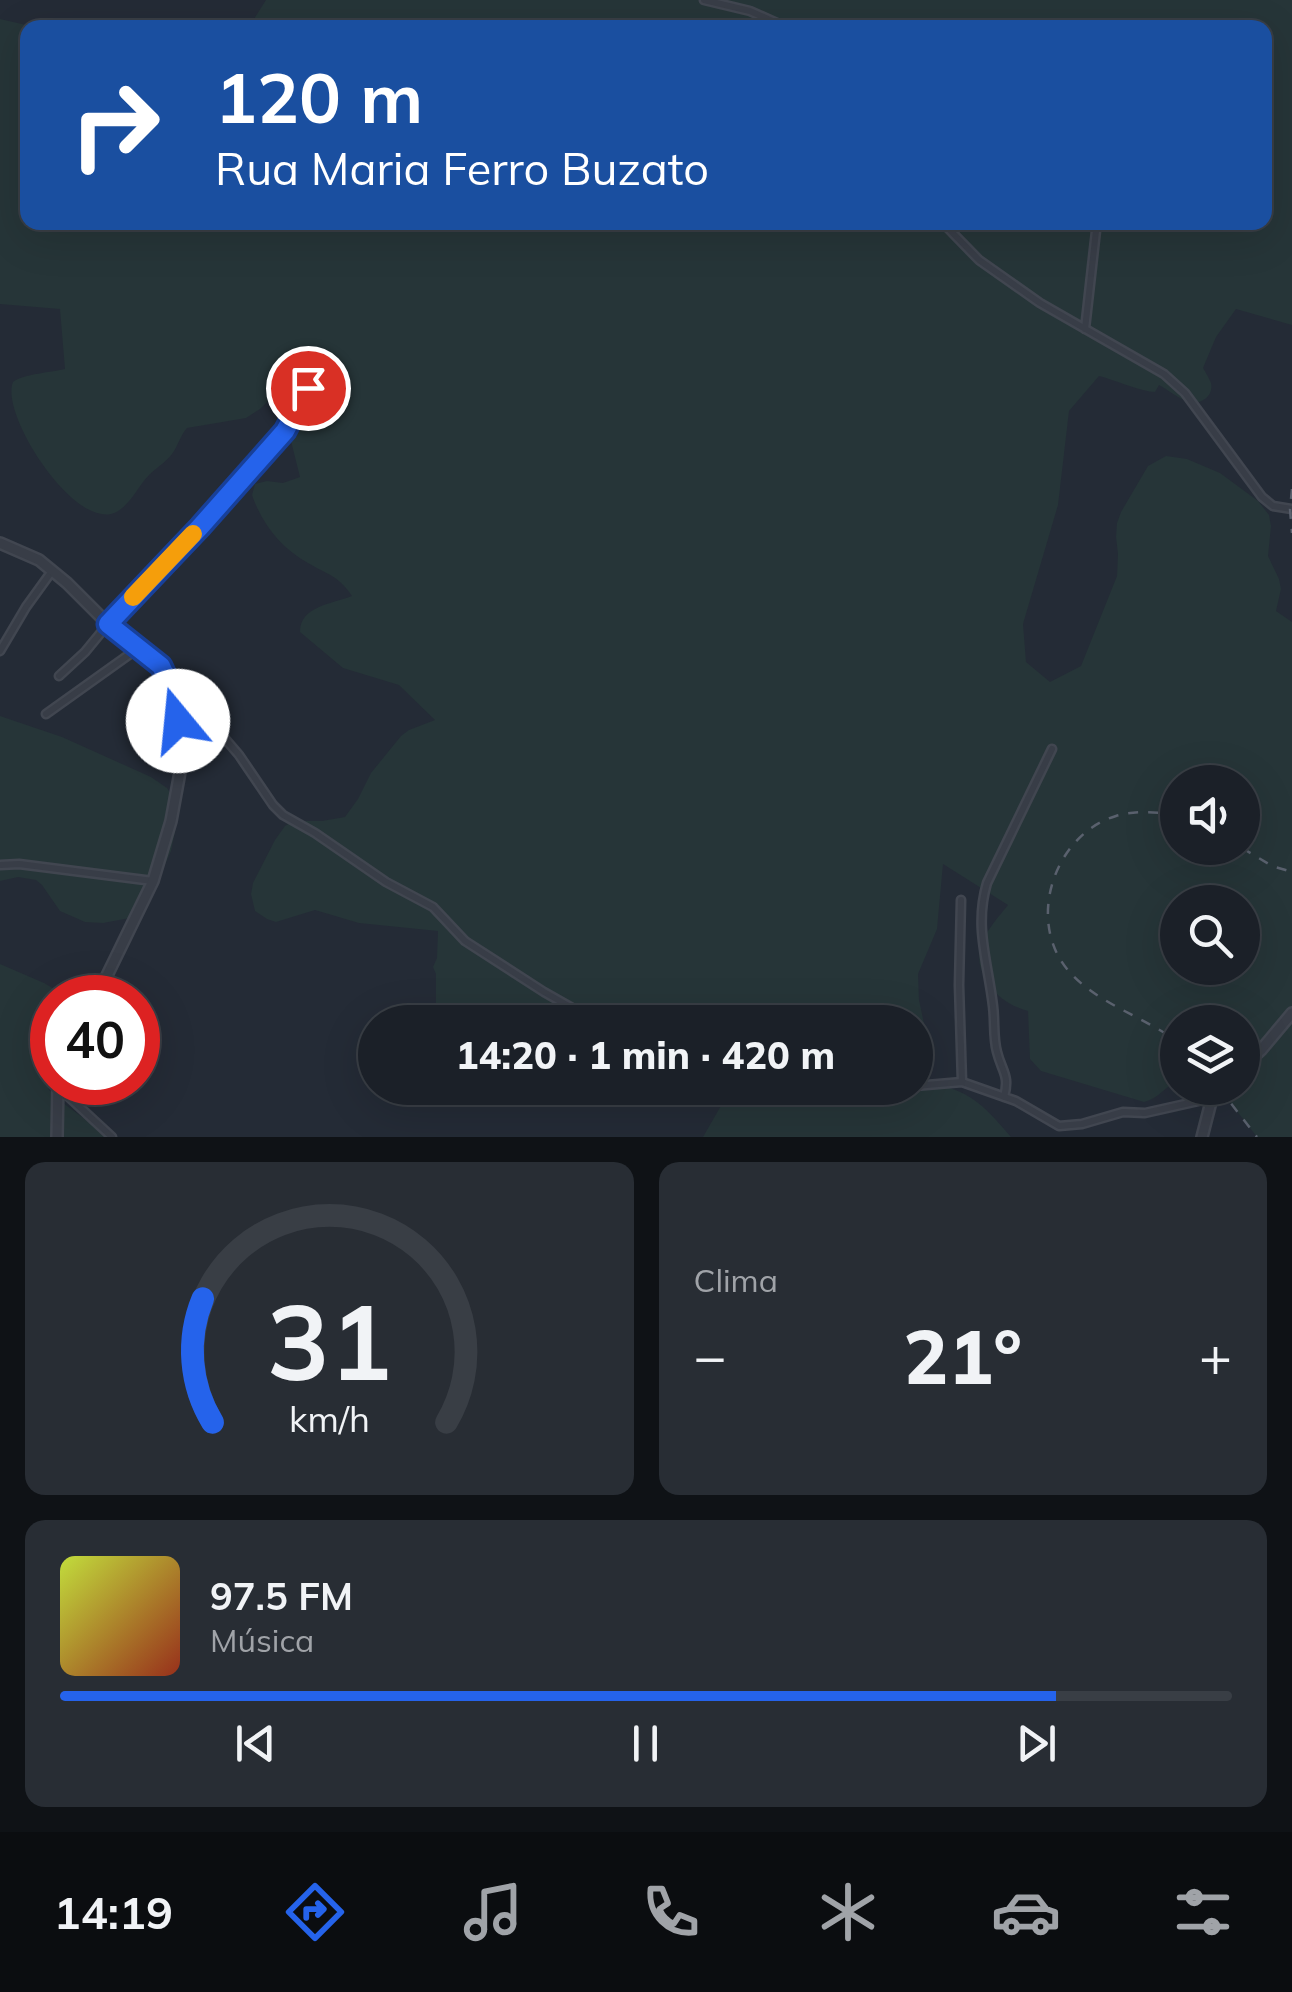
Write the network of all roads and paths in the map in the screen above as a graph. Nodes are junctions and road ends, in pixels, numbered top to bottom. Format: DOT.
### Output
graph roads {
  1 [pos="704,0"];
  2 [pos="770,20"];
  3 [pos="950,230"];
  4 [pos="1096,230"];
  5 [pos="1086,329"];
  6 [pos="308,388"];
  7 [pos="1292,509"];
  8 [pos="0,543"];
  9 [pos="52,571"];
  10 [pos="108,624"];
  11 [pos="137,649"];
  12 [pos="0,651"];
  13 [pos="59,676"];
  14 [pos="176,705"];
  15 [pos="46,714"];
  16 [pos="201,719"];
  17 [pos="178,721"];
  18 [pos="1052,749"];
  19 [pos="0,865"];
  20 [pos="153,881"];
  21 [pos="961,900"];
  22 [pos="107,975"];
  23 [pos="567,1005"];
  24 [pos="1292,1014"];
  25 [pos="1260,1051"];
  26 [pos="962,1082"];
  27 [pos="933,1085"];
  28 [pos="1004,1096"];
  29 [pos="57,1105"];
  30 [pos="79,1105"];
  31 [pos="1181,1105"];
  32 [pos="1210,1105"];
  33 [pos="56,1137"];
  34 [pos="112,1137"];
  35 [pos="1202,1137"];
  1 -- 2 [label="street"];
  3 -- 5 [label="street"];
  4 -- 5 [label="street"];
  5 -- 7 [label="street"];
  6 -- 10 [label="street"];
  8 -- 9 [label="street"];
  9 -- 10 [label="street"];
  9 -- 12 [label="street"];
  10 -- 11 [label="street"];
  10 -- 13 [label="street"];
  11 -- 14 [label="street"];
  11 -- 15 [label="street"];
  14 -- 16 [label="street"];
  14 -- 17 [label="street"];
  16 -- 17 [label="street"];
  16 -- 23 [label="street"];
  17 -- 20 [label="street"];
  18 -- 28 [label="street"];
  19 -- 20 [label="street"];
  20 -- 22 [label="street"];
  21 -- 26 [label="street"];
  24 -- 25 [label="street"];
  26 -- 27 [label="street"];
  26 -- 28 [label="street"];
  28 -- 31 [label="street"];
  29 -- 33 [label="street"];
  30 -- 34 [label="street"];
  32 -- 35 [label="street"];
}
